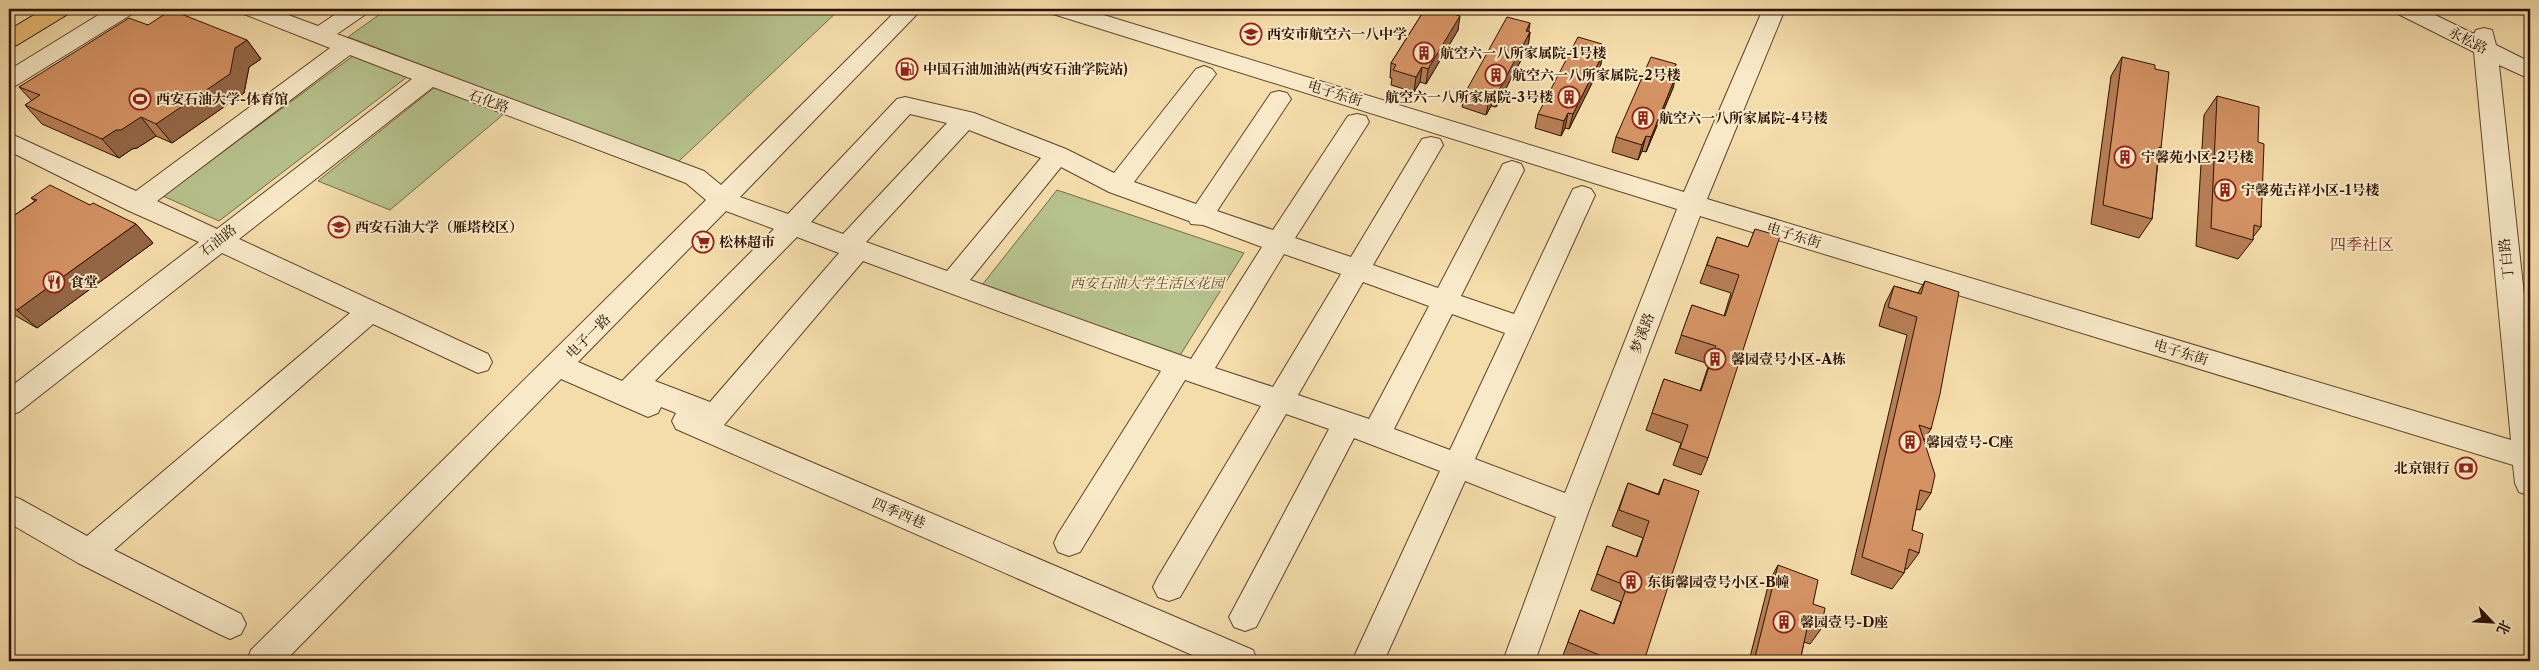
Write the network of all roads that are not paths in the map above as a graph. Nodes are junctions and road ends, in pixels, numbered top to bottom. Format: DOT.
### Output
graph roads {
  1 [pos="41,9"];
  2 [pos="60,9"];
  3 [pos="124,9"];
  4 [pos="252,9"];
  5 [pos="358,9"];
  6 [pos="911,9"];
  7 [pos="1061,9"];
  8 [pos="1774,9"];
  9 [pos="2406,9"];
  10 [pos="2431,9"];
  11 [pos="9,28"];
  12 [pos="320,35"];
  13 [pos="9,40"];
  14 [pos="2484,41"];
  15 [pos="349,45"];
  16 [pos="2530,58"];
  17 [pos="2530,71"];
  18 [pos="1204,74"];
  19 [pos="429,78"];
  20 [pos="9,80"];
  21 [pos="1279,98"];
  22 [pos="965,119"];
  23 [pos="1357,122"];
  24 [pos="9,141"];
  25 [pos="1431,144"];
  26 [pos="1057,155"];
  27 [pos="1512,170"];
  28 [pos="1118,186"];
  29 [pos="1582,195"];
  30 [pos="722,200"];
  31 [pos="136,204"];
  32 [pos="1692,204"];
  33 [pos="1200,217"];
  34 [pos="792,225"];
  35 [pos="219,240"];
  36 [pos="1278,243"];
  37 [pos="853,247"];
  38 [pos="1357,271"];
  39 [pos="952,284"];
  40 [pos="1444,302"];
  41 [pos="371,310"];
  42 [pos="1520,328"];
  43 [pos="478,362"];
  44 [pos="558,366"];
  45 [pos="1188,370"];
  46 [pos="1279,402"];
  47 [pos="9,404"];
  48 [pos="1347,423"];
  49 [pos="1376,434"];
  50 [pos="2527,457"];
  51 [pos="1458,465"];
  52 [pos="2530,483"];
  53 [pos="9,508"];
  54 [pos="1574,510"];
  55 [pos="1069,543"];
  56 [pos="89,553"];
  57 [pos="1169,587"];
  58 [pos="1245,617"];
  59 [pos="230,624"];
  60 [pos="263,661"];
  61 [pos="1241,661"];
  62 [pos="1368,661"];
  63 [pos="1520,661"];
  1 -- 11 [label="main road"];
  2 -- 13 [label="main road"];
  3 -- 20 [label="street"];
  4 -- 12 [label="street, 石化路"];
  5 -- 12 [label="street"];
  6 -- 30 [label="street, 电子一路"];
  7 -- 32 [label="street, 电子东街"];
  8 -- 32 [label="street, 梦溪路"];
  9 -- 14 [label="street, 永松路"];
  10 -- 14 [label="street, 永松路"];
  12 -- 15 [label="street, 石化路"];
  14 -- 16 [label="street, 永松路"];
  14 -- 17 [label="street, 永松路"];
  14 -- 50 [label="street, 丁白路"];
  15 -- 19 [label="street, 石化路"];
  15 -- 31 [label="street"];
  18 -- 28 [label="street"];
  19 -- 30 [label="street, 石化路"];
  19 -- 35 [label="street, 石油路"];
  21 -- 33 [label="street"];
  22 -- 26 [label="street"];
  22 -- 34 [label="street"];
  22 -- 37 [label="street"];
  23 -- 36 [label="street"];
  24 -- 31 [label="street"];
  25 -- 38 [label="street"];
  26 -- 28 [label="street"];
  26 -- 39 [label="street"];
  27 -- 40 [label="street"];
  28 -- 33 [label="street"];
  29 -- 42 [label="street"];
  30 -- 34 [label="street"];
  30 -- 44 [label="street, 电子一路"];
  31 -- 35 [label="street"];
  32 -- 50 [label="street, 电子东街"];
  32 -- 54 [label="street, 梦溪路"];
  33 -- 36 [label="street"];
  34 -- 37 [label="street"];
  34 -- 37 [label="street"];
  35 -- 41 [label="street"];
  35 -- 47 [label="street, 石油路"];
  36 -- 38 [label="street"];
  36 -- 45 [label="street"];
  37 -- 39 [label="street"];
  38 -- 40 [label="street"];
  38 -- 46 [label="street"];
  39 -- 45 [label="street"];
  40 -- 42 [label="street"];
  40 -- 49 [label="street"];
  41 -- 43 [label="street"];
  41 -- 56 [label="street"];
  42 -- 51 [label="street"];
  44 -- 60 [label="street, 电子一路"];
  44 -- 61 [label="street, 四季西巷"];
  45 -- 46 [label="street"];
  45 -- 55 [label="street"];
  46 -- 48 [label="street"];
  46 -- 57 [label="street"];
  48 -- 49 [label="street"];
  48 -- 58 [label="street"];
  49 -- 51 [label="street"];
  50 -- 52 [label="street, 丁白路"];
  51 -- 54 [label="street"];
  51 -- 62 [label="street"];
  53 -- 56 [label="street"];
  54 -- 63 [label="street, 梦溪路"];
  56 -- 59 [label="street"];
}
